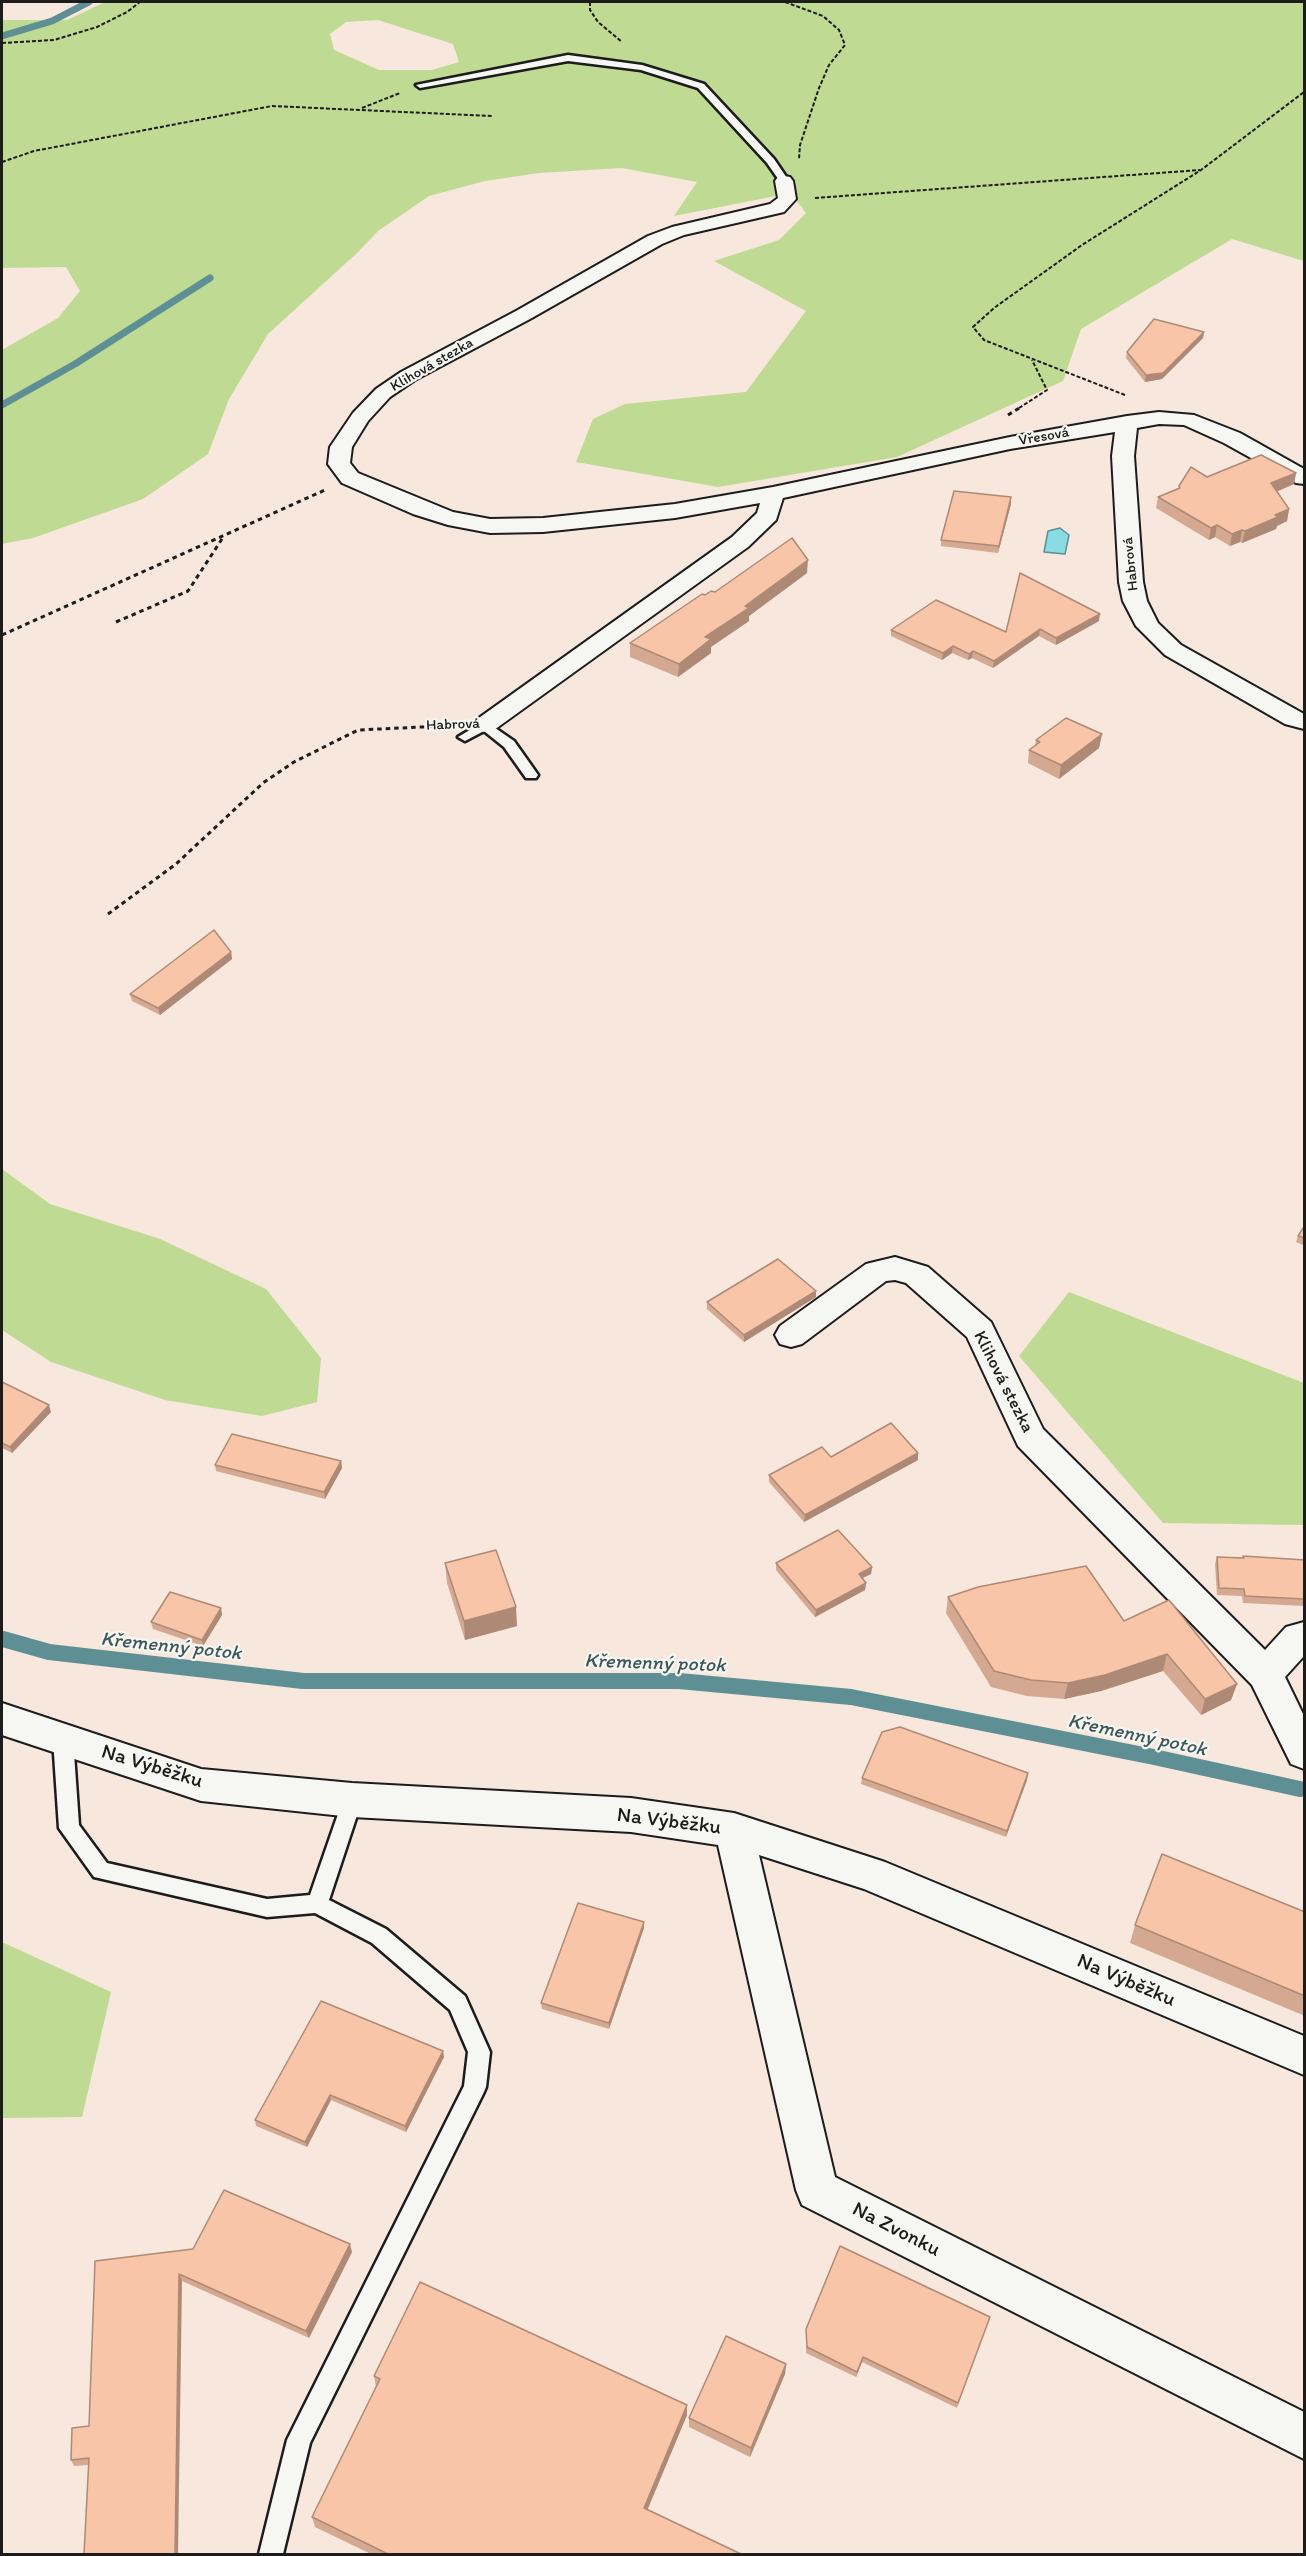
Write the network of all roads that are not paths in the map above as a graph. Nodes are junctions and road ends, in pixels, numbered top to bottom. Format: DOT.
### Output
graph roads {
  1 [pos="420,85"];
  2 [pos="785,190"];
  3 [pos="1127,422"];
  4 [pos="1305,478"];
  5 [pos="773,494"];
  6 [pos="1305,722"];
  7 [pos="485,725"];
  8 [pos="465,737"];
  9 [pos="531,775"];
  10 [pos="791,1335"];
  11 [pos="1305,1637"];
  12 [pos="1265,1674"];
  13 [pos="2,1719"];
  14 [pos="63,1739"];
  15 [pos="1305,1753"];
  16 [pos="352,1800"];
  17 [pos="734,1830"];
  18 [pos="317,1904"];
  19 [pos="1305,2056"];
  20 [pos="1305,2436"];
  21 [pos="271,2554"];
  1 -- 2 [label="lane"];
  2 -- 5 [label="street, Klihová stezka"];
  3 -- 4 [label="street, Vřesová"];
  3 -- 5 [label="street, Vřesová"];
  3 -- 6 [label="street, Habrová"];
  5 -- 7 [label="street, Habrová"];
  7 -- 8 [label="lane"];
  7 -- 9 [label="lane"];
  10 -- 12 [label="street, Klihová stezka"];
  11 -- 12 [label="street"];
  12 -- 15 [label="street, Klihová stezka"];
  13 -- 14 [label="street, Na Výběžku"];
  14 -- 16 [label="street, Na Výběžku"];
  14 -- 18 [label="lane"];
  16 -- 17 [label="street, Na Výběžku"];
  16 -- 18 [label="lane"];
  17 -- 19 [label="street, Na Výběžku"];
  17 -- 20 [label="street, Na Zvonku"];
  18 -- 21 [label="lane"];
}
